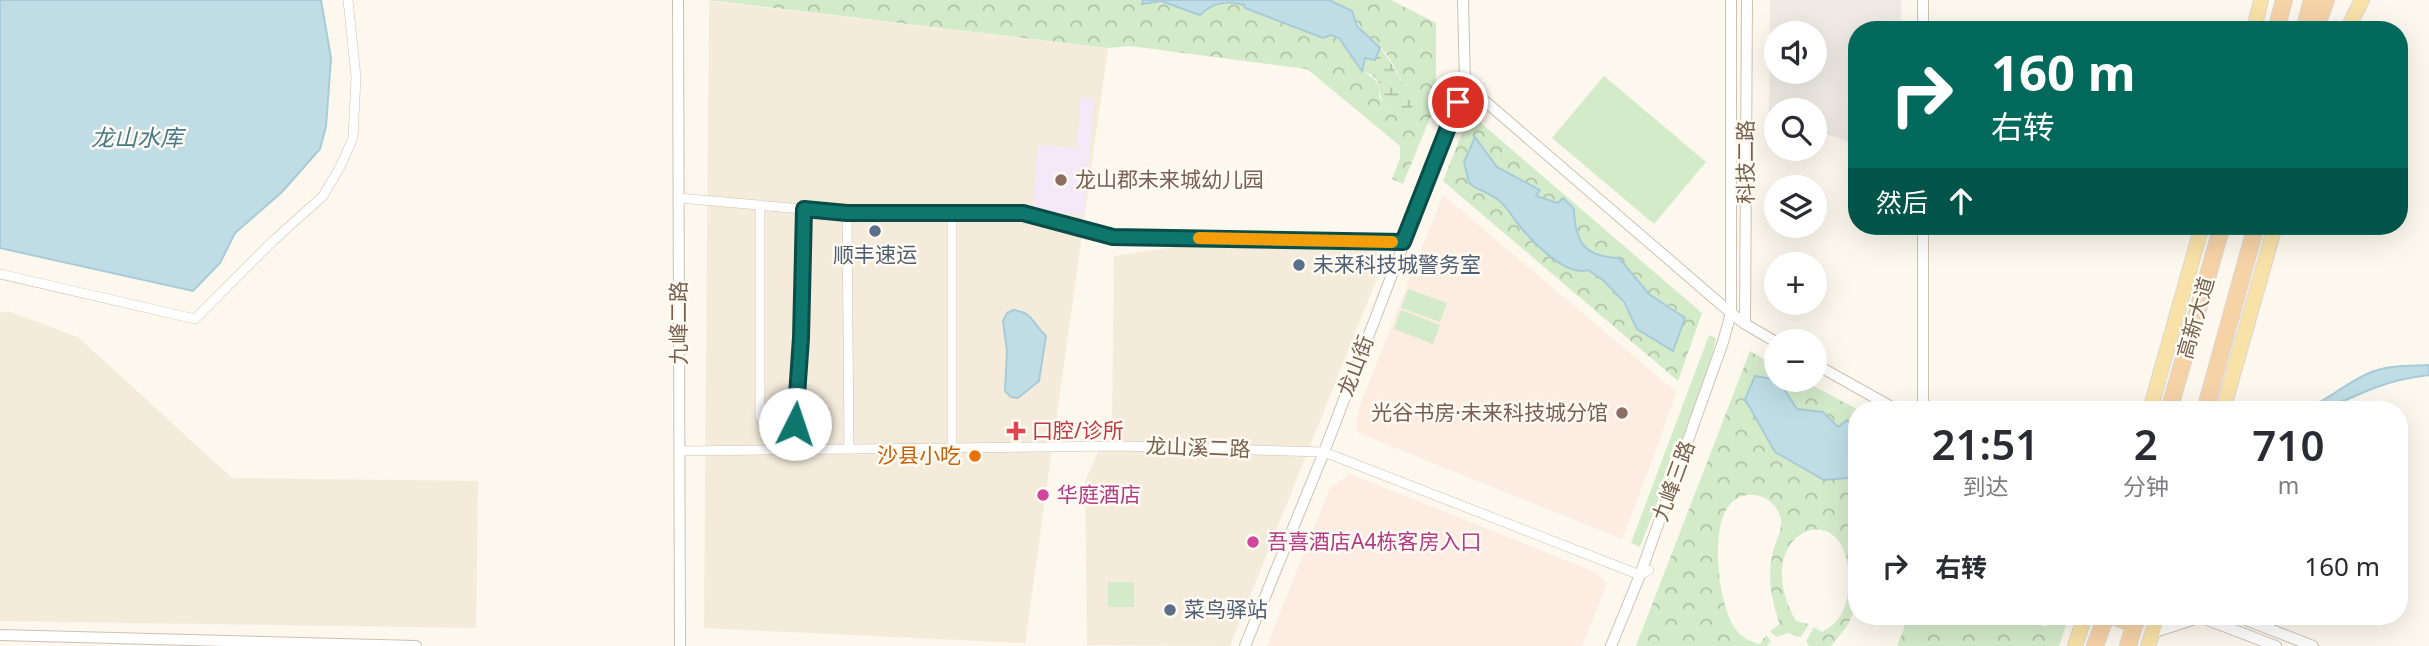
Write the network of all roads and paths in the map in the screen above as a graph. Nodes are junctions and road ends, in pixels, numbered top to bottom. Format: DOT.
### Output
graph roads {
  1 [pos="348,0"];
  2 [pos="678,0"];
  3 [pos="1463,0"];
  4 [pos="1923,0"];
  5 [pos="2261,0"];
  6 [pos="2284,0"];
  7 [pos="2312,0"];
  8 [pos="2326,0"];
  9 [pos="2362,0"];
  10 [pos="1731,2"];
  11 [pos="1748,2"];
  12 [pos="1923,21"];
  13 [pos="2256,21"];
  14 [pos="2278,21"];
  15 [pos="2306,21"];
  16 [pos="2318,21"];
  17 [pos="2352,21"];
  18 [pos="1465,85"];
  19 [pos="679,198"];
  20 [pos="760,205"];
  21 [pos="804,209"];
  22 [pos="847,213"];
  23 [pos="952,213"];
  24 [pos="1923,235"];
  25 [pos="2200,235"];
  26 [pos="2220,235"];
  27 [pos="2254,235"];
  28 [pos="2273,235"];
  29 [pos="1403,242"];
  30 [pos="2217,244"];
  31 [pos="0,274"];
  32 [pos="2180,309"];
  33 [pos="1731,313"];
  34 [pos="1745,324"];
  35 [pos="1764,335"];
  36 [pos="1827,371"];
  37 [pos="1881,401"];
  38 [pos="1923,401"];
  39 [pos="2153,401"];
  40 [pos="2172,401"];
  41 [pos="2209,401"];
  42 [pos="2226,401"];
  43 [pos="952,448"];
  44 [pos="849,449"];
  45 [pos="680,451"];
  46 [pos="1324,452"];
  47 [pos="1645,572"];
  48 [pos="2082,625"];
  49 [pos="2104,625"];
  50 [pos="2134,625"];
  51 [pos="2182,625"];
  52 [pos="2221,625"];
  53 [pos="2259,625"];
  54 [pos="0,635"];
  55 [pos="2150,640"];
  56 [pos="416,646"];
  57 [pos="680,646"];
  58 [pos="1245,646"];
  59 [pos="1611,646"];
  60 [pos="2075,646"];
  61 [pos="2095,646"];
  62 [pos="2128,646"];
  63 [pos="2276,646"];
  64 [pos="2313,646"];
  1 -- 31 [label="street"];
  2 -- 19 [label="street, 九峰二路"];
  3 -- 18 [label="street"];
  4 -- 12 [label="street"];
  5 -- 13 [label="main road"];
  6 -- 14 [label="highway"];
  7 -- 15 [label="highway"];
  8 -- 16 [label="highway"];
  9 -- 17 [label="main road"];
  10 -- 33 [label="street, 科技二路"];
  11 -- 34 [label="street, 科技二路"];
  18 -- 29 [label="street, 龙山街"];
  18 -- 33 [label="street"];
  19 -- 20 [label="street"];
  19 -- 45 [label="street, 九峰二路"];
  20 -- 21 [label="street"];
  20 -- 21 [label="street"];
  21 -- 22 [label="street"];
  22 -- 23 [label="street"];
  22 -- 44 [label="street"];
  23 -- 29 [label="street"];
  23 -- 43 [label="street"];
  24 -- 38 [label="street"];
  25 -- 32 [label="main road"];
  26 -- 30 [label="highway, 高新大道"];
  27 -- 41 [label="highway, 高新大道"];
  28 -- 42 [label="main road"];
  29 -- 46 [label="street, 龙山街"];
  30 -- 32 [label="main road"];
  30 -- 40 [label="highway, 高新大道"];
  32 -- 39 [label="main road"];
  33 -- 34 [label="street"];
  33 -- 47 [label="street, 九峰三路"];
  34 -- 35 [label="street"];
  36 -- 37 [label="street"];
  43 -- 44 [label="street, 龙山溪二路"];
  43 -- 46 [label="street, 龙山溪二路"];
  44 -- 45 [label="street, 龙山溪二路"];
  45 -- 57 [label="street, 九峰二路"];
  46 -- 47 [label="street, 龙山溪二路"];
  46 -- 58 [label="street, 龙山街"];
  47 -- 59 [label="street, 九峰三路"];
  48 -- 60 [label="main road"];
  49 -- 61 [label="highway"];
  50 -- 62 [label="highway"];
  51 -- 55 [label="street"];
  52 -- 63 [label="street"];
  53 -- 64 [label="street"];
  54 -- 56 [label="street"];
}
